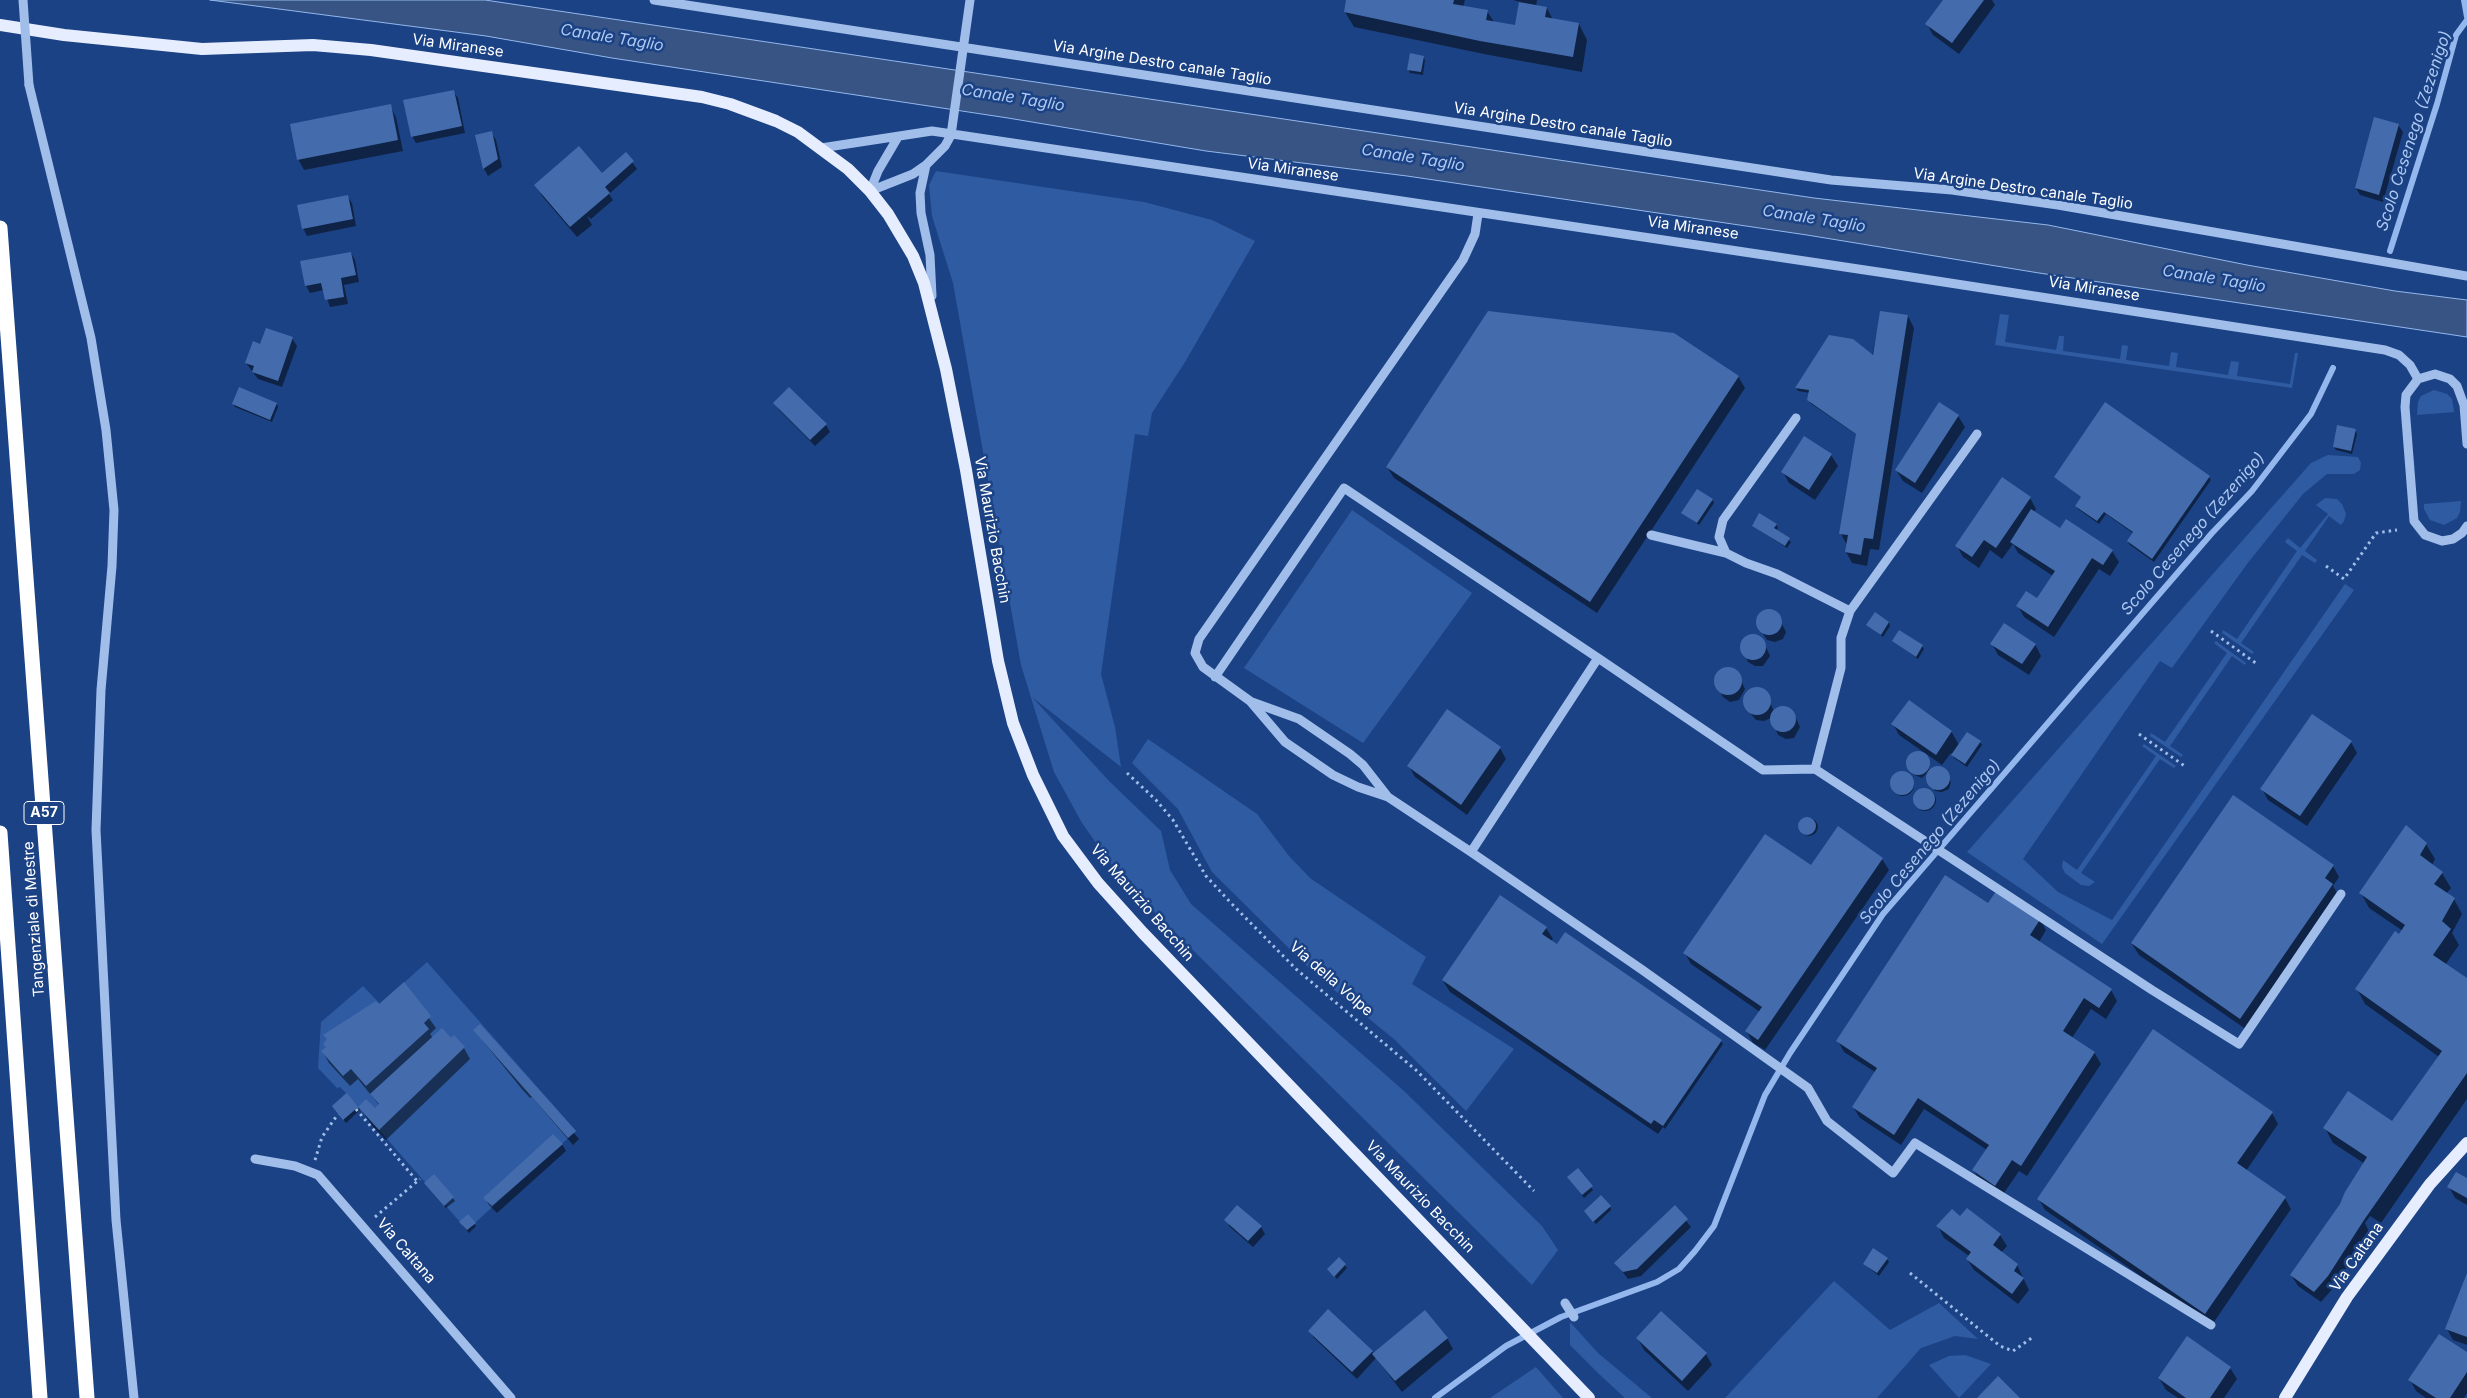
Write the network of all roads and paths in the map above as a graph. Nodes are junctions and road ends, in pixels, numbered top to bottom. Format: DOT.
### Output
graph roads {
  1 [pos="23,0"];
  2 [pos="654,0"];
  3 [pos="970,0"];
  4 [pos="0,25"];
  5 [pos="962,46"];
  6 [pos="951,135"];
  7 [pos="898,136"];
  8 [pos="821,148"];
  9 [pos="926,166"];
  10 [pos="870,191"];
  11 [pos="1478,214"];
  12 [pos="0,228"];
  13 [pos="2467,276"];
  14 [pos="932,311"];
  15 [pos="2418,379"];
  16 [pos="1796,418"];
  17 [pos="1977,434"];
  18 [pos="2467,444"];
  19 [pos="2467,526"];
  20 [pos="2397,530"];
  21 [pos="1651,535"];
  22 [pos="1726,553"];
  23 [pos="2326,566"];
  24 [pos="1850,611"];
  25 [pos="2211,631"];
  26 [pos="1598,658"];
  27 [pos="2257,664"];
  28 [pos="1215,677"];
  29 [pos="1250,701"];
  30 [pos="2139,734"];
  31 [pos="2186,767"];
  32 [pos="1814,769"];
  33 [pos="1127,773"];
  34 [pos="1388,797"];
  35 [pos="0,833"];
  36 [pos="1471,852"];
  37 [pos="2341,894"];
  38 [pos="356,1109"];
  39 [pos="338,1114"];
  40 [pos="2467,1143"];
  41 [pos="255,1159"];
  42 [pos="312,1172"];
  43 [pos="1534,1191"];
  44 [pos="364,1227"];
  45 [pos="1910,1273"];
  46 [pos="1565,1303"];
  47 [pos="1574,1317"];
  48 [pos="2211,1325"];
  49 [pos="2033,1337"];
  50 [pos="40,1398"];
  51 [pos="87,1398"];
  52 [pos="134,1398"];
  53 [pos="511,1398"];
  54 [pos="1590,1398"];
  55 [pos="2285,1398"];
  1 -- 52 [label="street, bridge"];
  2 -- 5 [label="street, Via Argine Destro canale Taglio"];
  3 -- 5 [label="street"];
  4 -- 8 [label="main road, Via Miranese"];
  5 -- 6 [label="street"];
  5 -- 13 [label="street, Via Argine Destro canale Taglio"];
  6 -- 7 [label="street, Via Miranese"];
  6 -- 9 [label="street"];
  6 -- 11 [label="street, Via Miranese"];
  7 -- 8 [label="street, Via Miranese"];
  7 -- 10 [label="street"];
  8 -- 10 [label="main road, Via Maurizio Bacchin"];
  9 -- 10 [label="street"];
  9 -- 14 [label="street"];
  10 -- 14 [label="main road, Via Maurizio Bacchin"];
  11 -- 15 [label="street, Via Miranese"];
  11 -- 28 [label="street"];
  12 -- 51 [label="highway, Tangenziale di Mestre / A57"];
  14 -- 54 [label="main road, Via Maurizio Bacchin"];
  15 -- 18 [label="street"];
  15 -- 19 [label="street"];
  16 -- 22 [label="street"];
  17 -- 24 [label="street"];
  20 -- 23 [label="path"];
  21 -- 22 [label="street"];
  22 -- 24 [label="street"];
  24 -- 32 [label="street"];
  25 -- 27 [label="path"];
  26 -- 28 [label="street"];
  26 -- 32 [label="street"];
  26 -- 36 [label="street"];
  28 -- 29 [label="street"];
  29 -- 34 [label="street"];
  29 -- 34 [label="street"];
  30 -- 31 [label="path"];
  32 -- 37 [label="street"];
  33 -- 43 [label="path, Via della Volpe"];
  34 -- 36 [label="street"];
  35 -- 50 [label="highway, Tangenziale di Mestre"];
  36 -- 48 [label="street"];
  38 -- 44 [label="path"];
  39 -- 42 [label="path"];
  40 -- 55 [label="main road, Via Caltana"];
  41 -- 42 [label="street, Via Caltana"];
  42 -- 44 [label="street, Via Caltana"];
  44 -- 53 [label="street, Via Caltana"];
  45 -- 49 [label="path"];
  46 -- 47 [label="street"];
}
